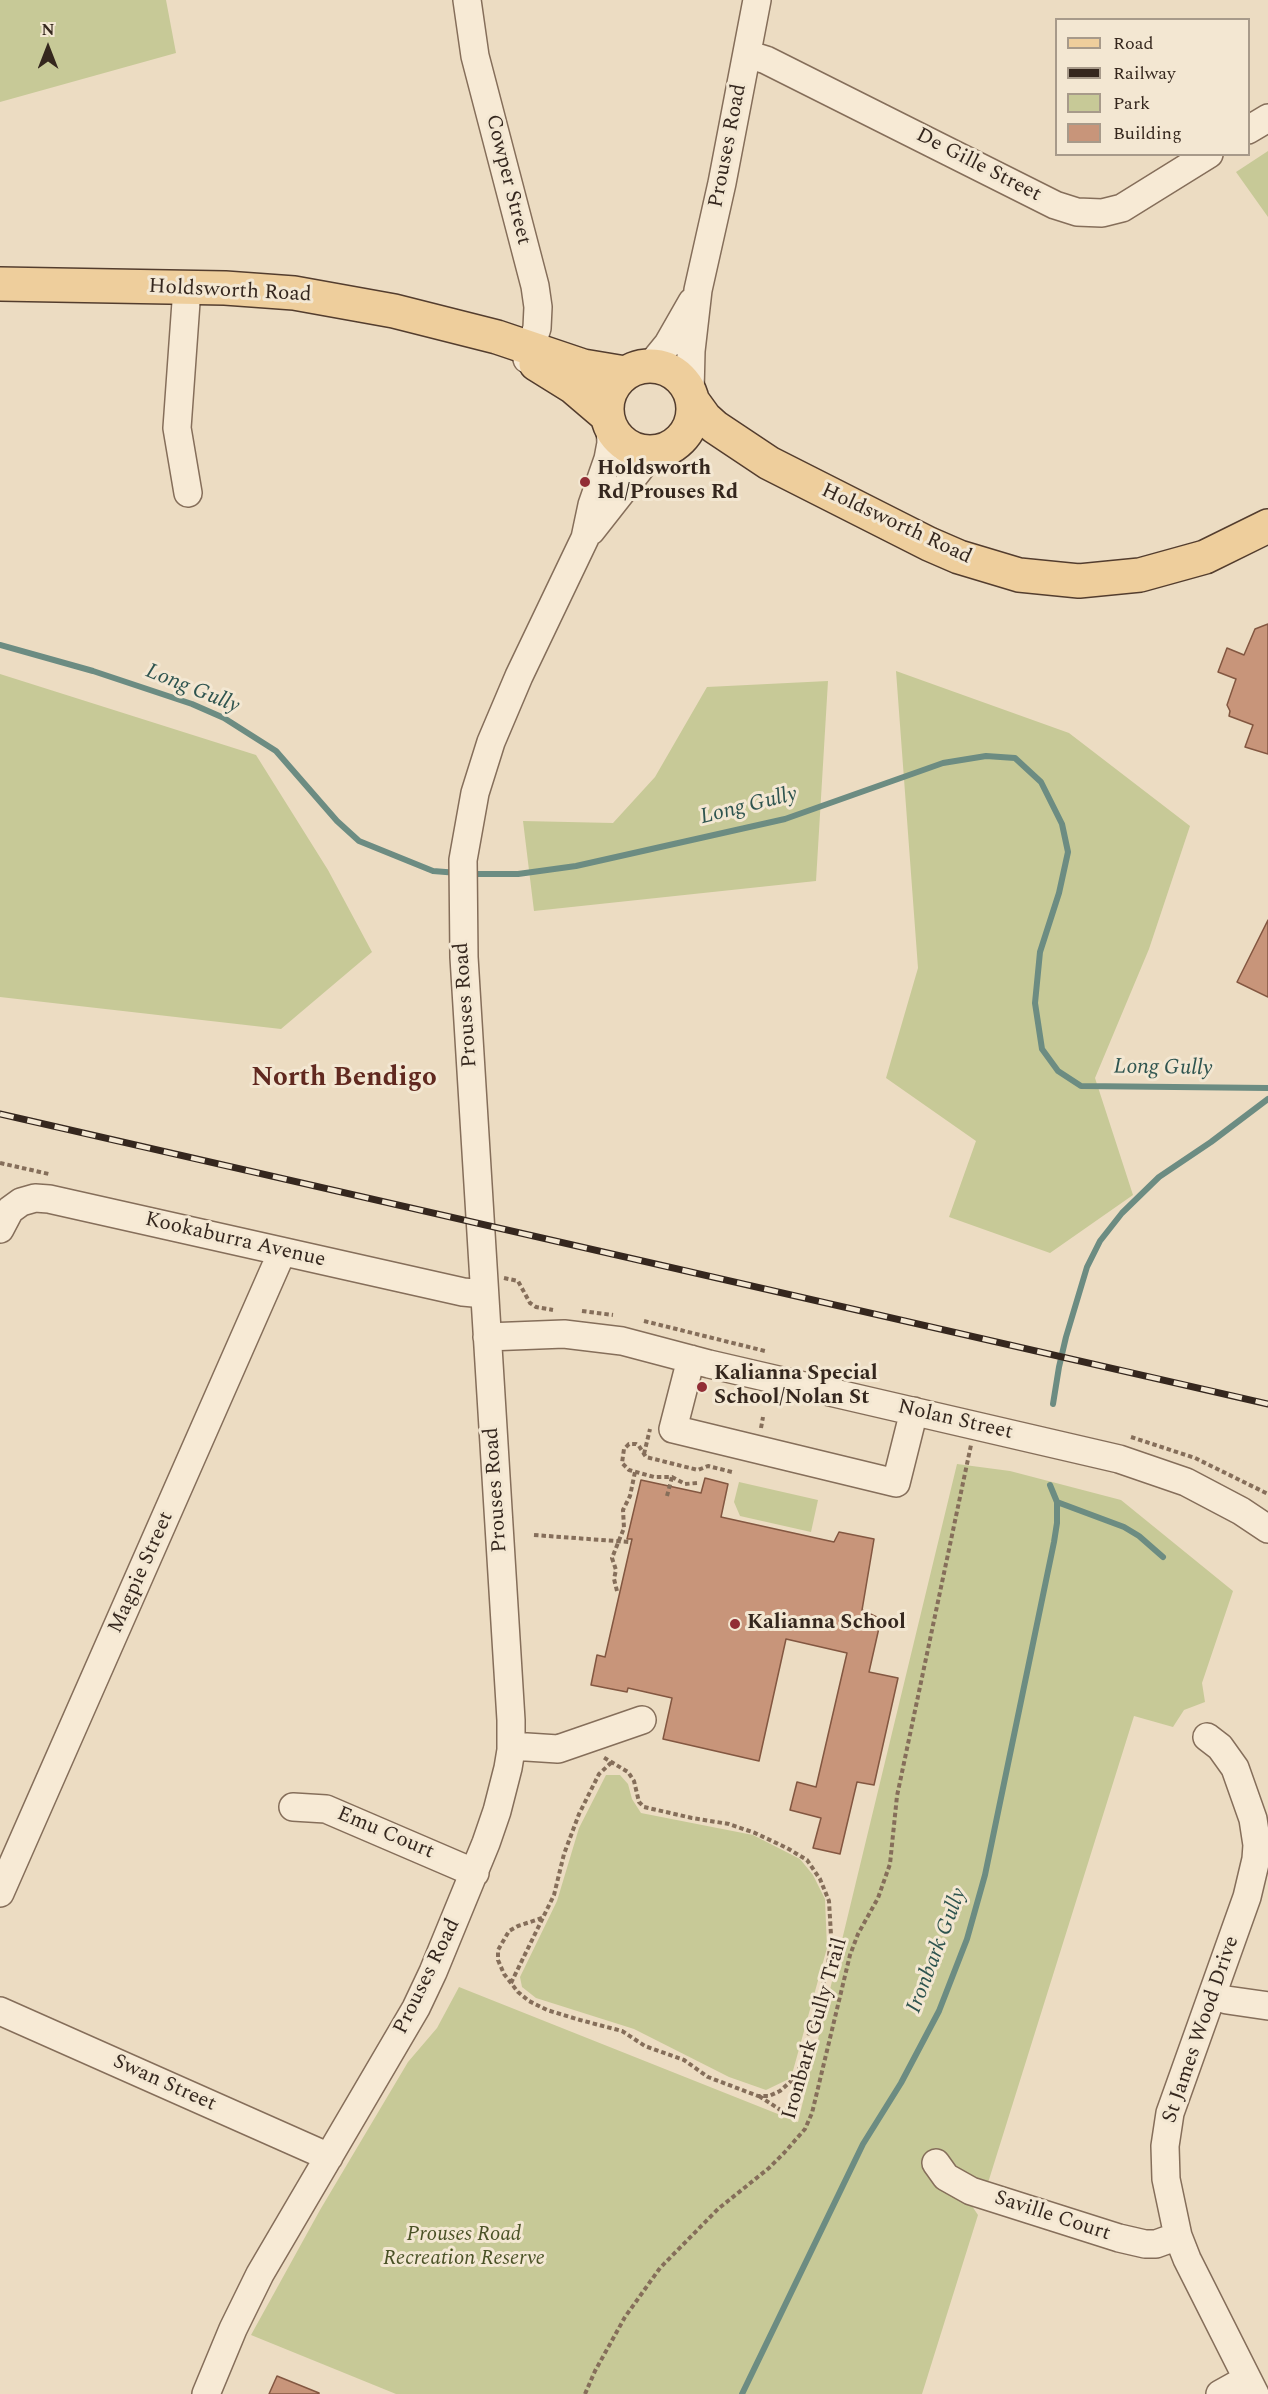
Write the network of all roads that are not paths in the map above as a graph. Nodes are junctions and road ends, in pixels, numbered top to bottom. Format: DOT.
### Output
graph roads {
  1 [pos="467,0"];
  2 [pos="757,0"];
  3 [pos="747,54"];
  4 [pos="1268,118"];
  5 [pos="1250,129"];
  6 [pos="1206,156"];
  7 [pos="0,284"];
  8 [pos="187,288"];
  9 [pos="698,290"];
  10 [pos="530,353"];
  11 [pos="637,370"];
  12 [pos="691,396"];
  13 [pos="609,422"];
  14 [pos="661,450"];
  15 [pos="769,463"];
  16 [pos="188,493"];
  17 [pos="1268,526"];
  18 [pos="585,538"];
  19 [pos="0,1229"];
  20 [pos="282,1252"];
  21 [pos="484,1294"];
  22 [pos="487,1337"];
  23 [pos="691,1359"];
  24 [pos="914,1411"];
  25 [pos="1268,1529"];
  26 [pos="642,1719"];
  27 [pos="1207,1737"];
  28 [pos="511,1746"];
  29 [pos="293,1807"];
  30 [pos="475,1874"];
  31 [pos="0,1893"];
  32 [pos="1212,1995"];
  33 [pos="1268,2006"];
  34 [pos="4,2022"];
  35 [pos="329,2157"];
  36 [pos="936,2163"];
  37 [pos="1178,2236"];
  38 [pos="1251,2387"];
  39 [pos="206,2394"];
  40 [pos="1220,2394"];
  1 -- 10 [label="street, Cowper Street"];
  2 -- 3 [label="street, Prouses Road"];
  3 -- 6 [label="street, De Gille Street"];
  3 -- 9 [label="street, Prouses Road"];
  4 -- 5 [label="street"];
  7 -- 8 [label="main road, Holdsworth Road"];
  8 -- 10 [label="main road, Holdsworth Road"];
  8 -- 16 [label="street"];
  9 -- 11 [label="street, Prouses Road"];
  9 -- 12 [label="street, Prouses Road"];
  10 -- 11 [label="main road, Holdsworth Road"];
  10 -- 13 [label="main road, Holdsworth Road"];
  11 -- 12 [label="main road"];
  11 -- 13 [label="main road"];
  12 -- 14 [label="main road"];
  12 -- 15 [label="main road, Holdsworth Road"];
  13 -- 14 [label="main road"];
  13 -- 18 [label="street, Prouses Road"];
  14 -- 15 [label="main road, Holdsworth Road"];
  14 -- 18 [label="street, Prouses Road"];
  15 -- 17 [label="main road, Holdsworth Road"];
  18 -- 21 [label="street, Prouses Road"];
  19 -- 20 [label="street, Kookaburra Avenue"];
  20 -- 21 [label="street, Kookaburra Avenue"];
  20 -- 31 [label="street, Magpie Street"];
  21 -- 22 [label="street, Prouses Road"];
  22 -- 23 [label="street, Nolan Street"];
  22 -- 28 [label="street, Prouses Road"];
  23 -- 24 [label="street, Nolan Street"];
  23 -- 24 [label="street"];
  24 -- 25 [label="street, Nolan Street"];
  26 -- 28 [label="street"];
  27 -- 32 [label="street, St James Wood Drive"];
  28 -- 30 [label="street, Prouses Road"];
  29 -- 30 [label="street, Emu Court"];
  30 -- 35 [label="street, Prouses Road"];
  32 -- 33 [label="street"];
  32 -- 37 [label="street, St James Wood Drive"];
  34 -- 35 [label="street, Swan Street"];
  35 -- 39 [label="street, Prouses Road"];
  36 -- 37 [label="street, Saville Court"];
  37 -- 38 [label="street, St James Wood Drive"];
  38 -- 40 [label="street"];
}
